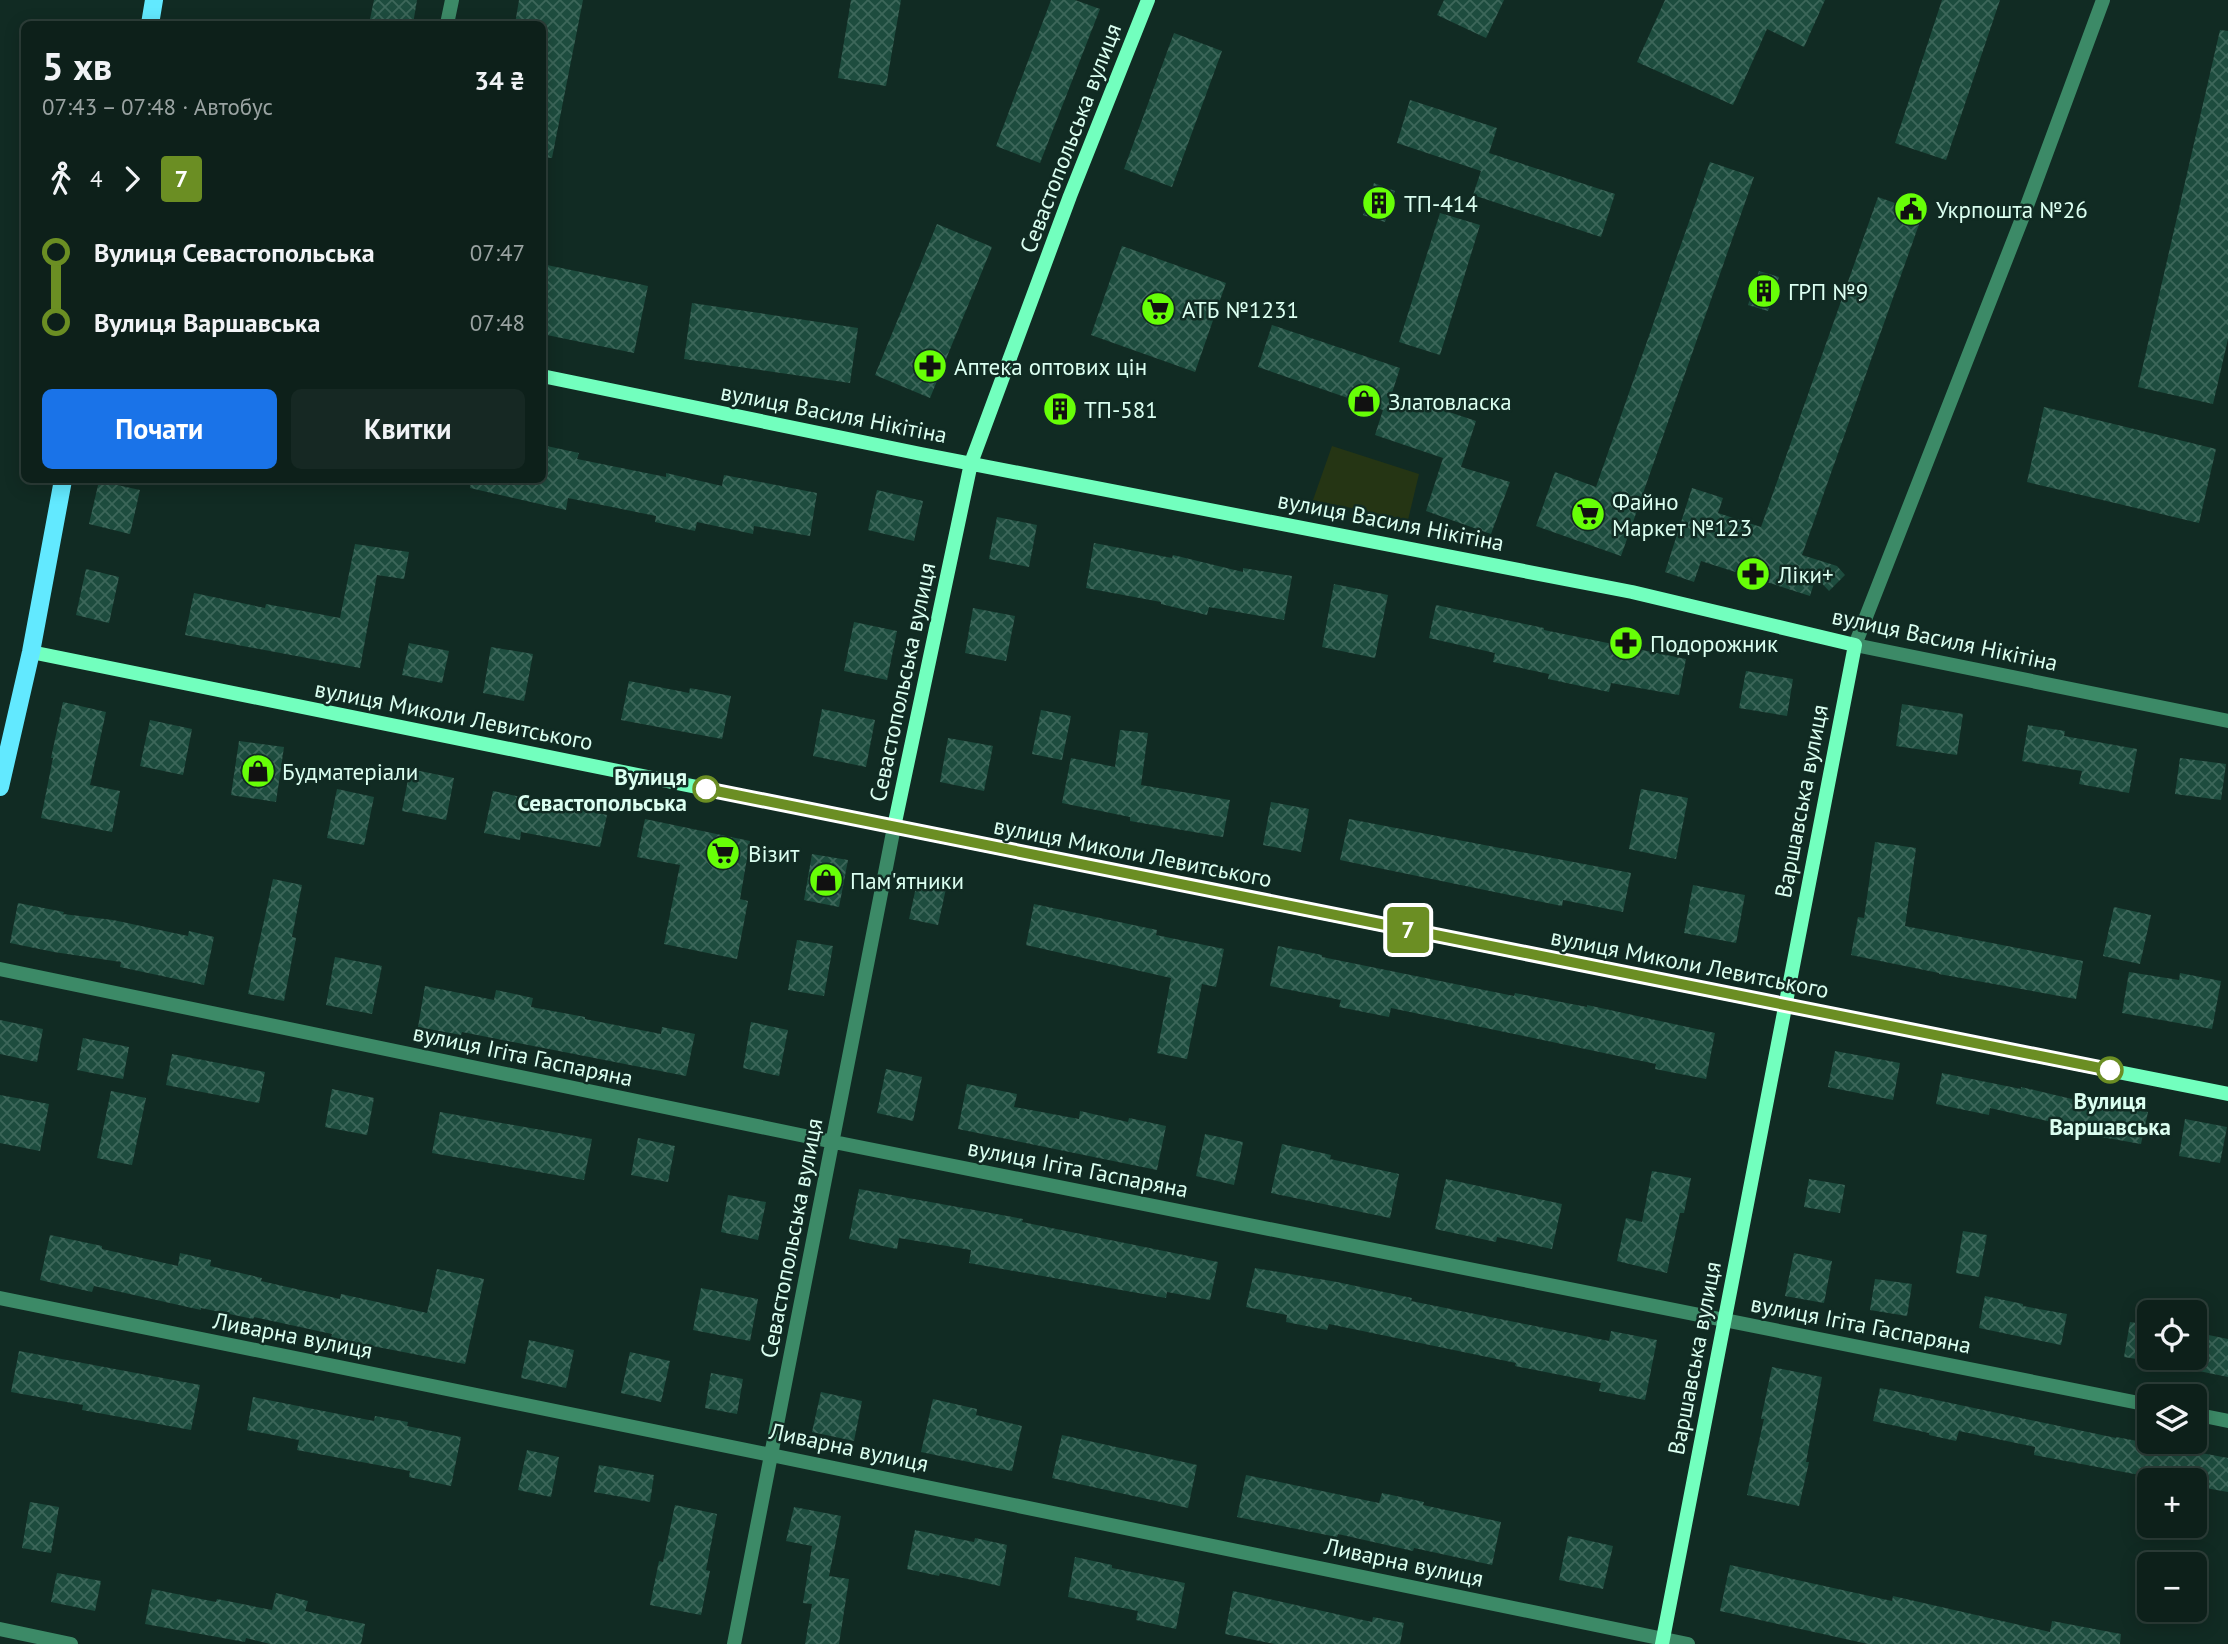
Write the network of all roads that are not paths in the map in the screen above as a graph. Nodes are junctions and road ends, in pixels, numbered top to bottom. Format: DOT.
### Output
graph roads {
  1 [pos="154,0"];
  2 [pos="452,0"];
  3 [pos="1148,0"];
  4 [pos="2103,0"];
  5 [pos="150,21"];
  6 [pos="448,21"];
  7 [pos="546,377"];
  8 [pos="971,463"];
  9 [pos="62,483"];
  10 [pos="1855,645"];
  11 [pos="31,652"];
  12 [pos="2228,721"];
  13 [pos="0,787"];
  14 [pos="894,827"];
  15 [pos="0,969"];
  16 [pos="1784,1005"];
  17 [pos="2228,1094"];
  18 [pos="834,1142"];
  19 [pos="0,1298"];
  20 [pos="1724,1320"];
  21 [pos="2137,1403"];
  22 [pos="2207,1417"];
  23 [pos="2228,1421"];
  24 [pos="771,1455"];
  25 [pos="0,1629"];
  26 [pos="1662,1641"];
  27 [pos="71,1644"];
  28 [pos="734,1644"];
  29 [pos="1688,1644"];
  1 -- 5 [label="main road"];
  2 -- 6 [label="street"];
  3 -- 8 [label="street, Севастопольська вулиця"];
  4 -- 10 [label="street, Варшавська вулиця"];
  7 -- 8 [label="street, вулиця Василя Нікітіна"];
  8 -- 10 [label="street, вулиця Василя Нікітіна"];
  8 -- 14 [label="street, Севастопольська вулиця"];
  9 -- 11 [label="main road"];
  10 -- 12 [label="street, вулиця Василя Нікітіна"];
  10 -- 16 [label="street, Варшавська вулиця"];
  11 -- 13 [label="main road"];
  11 -- 14 [label="street, вулиця Миколи Левитського"];
  14 -- 16 [label="street, вулиця Миколи Левитського"];
  14 -- 18 [label="street, Севастопольська вулиця"];
  15 -- 18 [label="street, вулиця Ігіта Гаспаряна"];
  16 -- 17 [label="street, вулиця Миколи Левитського"];
  16 -- 20 [label="street, Варшавська вулиця"];
  18 -- 20 [label="street, вулиця Ігіта Гаспаряна"];
  18 -- 24 [label="street, Севастопольська вулиця"];
  19 -- 24 [label="street, Ливарна вулиця"];
  20 -- 21 [label="street, вулиця Ігіта Гаспаряна"];
  20 -- 26 [label="street, Варшавська вулиця"];
  22 -- 23 [label="street"];
  24 -- 26 [label="street, Ливарна вулиця"];
  24 -- 28 [label="street, Севастопольська вулиця"];
  25 -- 27 [label="street"];
  26 -- 29 [label="street, Ливарна вулиця"];
}
